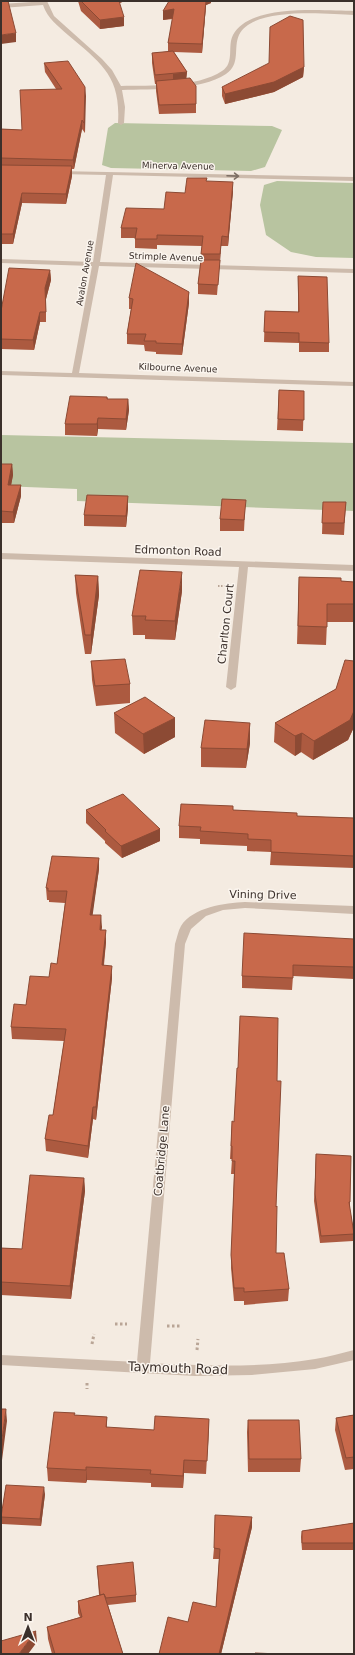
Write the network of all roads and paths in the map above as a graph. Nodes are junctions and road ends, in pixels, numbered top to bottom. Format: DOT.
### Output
graph roads {
  1 [pos="45,2"];
  2 [pos="1,6"];
  3 [pos="354,13"];
  4 [pos="120,88"];
  5 [pos="121,123"];
  6 [pos="54,172"];
  7 [pos="110,174"];
  8 [pos="354,179"];
  9 [pos="1,261"];
  10 [pos="96,264"];
  11 [pos="354,271"];
  12 [pos="1,373"];
  13 [pos="75,375"];
  14 [pos="354,384"];
  15 [pos="1,556"];
  16 [pos="244,564"];
  17 [pos="354,568"];
  18 [pos="232,687"];
  19 [pos="354,910"];
  20 [pos="183,935"];
  21 [pos="115,1324"];
  22 [pos="127,1324"];
  23 [pos="167,1326"];
  24 [pos="180,1326"];
  25 [pos="94,1334"];
  26 [pos="198,1339"];
  27 [pos="92,1344"];
  28 [pos="197,1350"];
  29 [pos="354,1356"];
  30 [pos="1,1360"];
  31 [pos="143,1368"];
  1 -- 2 [label="street"];
  1 -- 4 [label="street"];
  3 -- 4 [label="street"];
  4 -- 5 [label="street"];
  6 -- 7 [label="street, Minerva Avenue"];
  7 -- 8 [label="street, Minerva Avenue, one-way"];
  7 -- 10 [label="street, Avalon Avenue"];
  9 -- 10 [label="street, Strimple Avenue"];
  10 -- 11 [label="street, Strimple Avenue"];
  10 -- 13 [label="street, Avalon Avenue"];
  12 -- 13 [label="street, Kilbourne Avenue"];
  13 -- 14 [label="street, Kilbourne Avenue"];
  15 -- 16 [label="street, Edmonton Road"];
  16 -- 17 [label="street, Edmonton Road"];
  16 -- 18 [label="street, Charlton Court"];
  19 -- 20 [label="street, Vining Drive"];
  20 -- 31 [label="street, Coatbridge Lane"];
  21 -- 22 [label="path"];
  23 -- 24 [label="path"];
  25 -- 27 [label="path"];
  26 -- 28 [label="path"];
  29 -- 31 [label="street, Taymouth Road"];
  30 -- 31 [label="street, Taymouth Road"];
}
